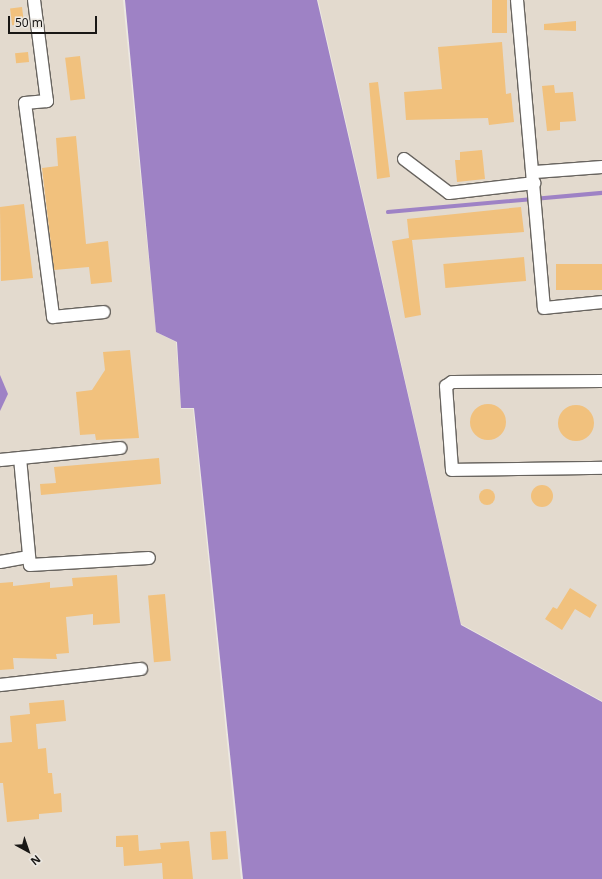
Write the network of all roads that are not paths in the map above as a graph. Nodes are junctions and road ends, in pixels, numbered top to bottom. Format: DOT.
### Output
graph roads {
  1 [pos="34,0"];
  2 [pos="517,0"];
  3 [pos="404,159"];
  4 [pos="602,167"];
  5 [pos="534,182"];
  6 [pos="602,302"];
  7 [pos="104,312"];
  8 [pos="602,381"];
  9 [pos="120,448"];
  10 [pos="20,458"];
  11 [pos="0,460"];
  12 [pos="602,468"];
  13 [pos="29,557"];
  14 [pos="149,558"];
  15 [pos="0,562"];
  16 [pos="141,669"];
  17 [pos="0,684"];
  1 -- 7 [label="lane"];
  2 -- 5 [label="lane"];
  3 -- 5 [label="lane"];
  4 -- 5 [label="lane"];
  5 -- 6 [label="lane"];
  8 -- 12 [label="lane"];
  9 -- 10 [label="lane"];
  10 -- 11 [label="lane"];
  10 -- 13 [label="lane"];
  13 -- 14 [label="lane"];
  13 -- 15 [label="lane"];
  16 -- 17 [label="lane"];
}
